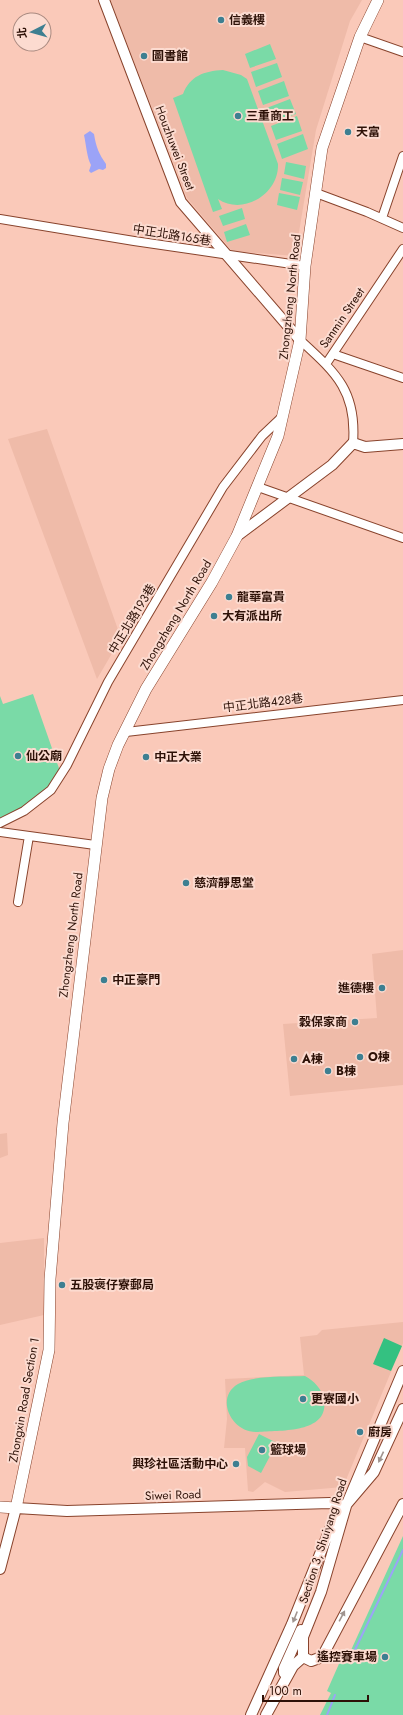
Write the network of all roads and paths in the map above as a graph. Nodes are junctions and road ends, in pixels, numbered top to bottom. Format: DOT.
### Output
graph roads {
  1 [pos="104,0"];
  2 [pos="378,0"];
  3 [pos="360,37"];
  4 [pos="403,52"];
  5 [pos="403,156"];
  6 [pos="316,193"];
  7 [pos="382,218"];
  8 [pos="0,219"];
  9 [pos="403,228"];
  10 [pos="403,249"];
  11 [pos="227,255"];
  12 [pos="305,266"];
  13 [pos="300,340"];
  14 [pos="333,354"];
  15 [pos="326,364"];
  16 [pos="403,378"];
  17 [pos="282,418"];
  18 [pos="353,442"];
  19 [pos="403,444"];
  20 [pos="258,487"];
  21 [pos="287,498"];
  22 [pos="237,536"];
  23 [pos="403,538"];
  24 [pos="403,700"];
  25 [pos="126,732"];
  26 [pos="0,823"];
  27 [pos="0,832"];
  28 [pos="29,836"];
  29 [pos="95,845"];
  30 [pos="18,902"];
  31 [pos="52,1257"];
  32 [pos="403,1371"];
  33 [pos="403,1409"];
  34 [pos="403,1504"];
  35 [pos="346,1506"];
  36 [pos="0,1507"];
  37 [pos="16,1508"];
  38 [pos="0,1569"];
  39 [pos="311,1618"];
  40 [pos="303,1657"];
  41 [pos="284,1683"];
  42 [pos="251,1715"];
  43 [pos="266,1715"];
  1 -- 11 [label="street, Houzhuwei Street"];
  2 -- 3 [label="main road, Zhongzheng North Road"];
  3 -- 4 [label="street"];
  3 -- 6 [label="main road, Zhongzheng North Road"];
  5 -- 7 [label="street"];
  6 -- 7 [label="street"];
  6 -- 12 [label="main road, Zhongzheng North Road"];
  7 -- 9 [label="street"];
  8 -- 11 [label="street, 中正北路165巷"];
  10 -- 14 [label="street, Sanmin Street"];
  11 -- 12 [label="street, 中正北路165巷"];
  11 -- 13 [label="street, Houzhuwei Street"];
  12 -- 13 [label="main road, Zhongzheng North Road"];
  13 -- 15 [label="street"];
  13 -- 17 [label="main road, Zhongzheng North Road"];
  14 -- 15 [label="street, Sanmin Street"];
  14 -- 16 [label="street"];
  15 -- 18 [label="street, Sanmin Street"];
  17 -- 20 [label="main road, Zhongzheng North Road"];
  17 -- 26 [label="street, 中正北路193巷"];
  18 -- 19 [label="street"];
  18 -- 21 [label="street"];
  20 -- 21 [label="street"];
  20 -- 22 [label="main road, Zhongzheng North Road"];
  21 -- 22 [label="street"];
  21 -- 23 [label="street"];
  22 -- 25 [label="main road, Zhongzheng North Road"];
  24 -- 25 [label="street, 中正北路428巷"];
  25 -- 29 [label="main road, Zhongzheng North Road"];
  27 -- 28 [label="street"];
  28 -- 29 [label="street"];
  28 -- 30 [label="street"];
  29 -- 31 [label="main road, Zhongzheng North Road"];
  31 -- 37 [label="main road, Zhongxin Road Section 1"];
  32 -- 35 [label="street, Section 3, Shuiyang Road"];
  33 -- 35 [label="street, one-way"];
  40 -- 34 [label="street, one-way"];
  35 -- 37 [label="street, Siwei Road"];
  35 -- 39 [label="street, Section 3, Shuiyang Road"];
  35 -- 42 [label="street, one-way"];
  36 -- 37 [label="main road, Siwei Road"];
  37 -- 38 [label="street, Zhongxin Road Section 1"];
  39 -- 40 [label="street, Section 3, Shuiyang Road"];
  39 -- 41 [label="street"];
  40 -- 41 [label="street"];
  41 -- 43 [label="street"];
}
